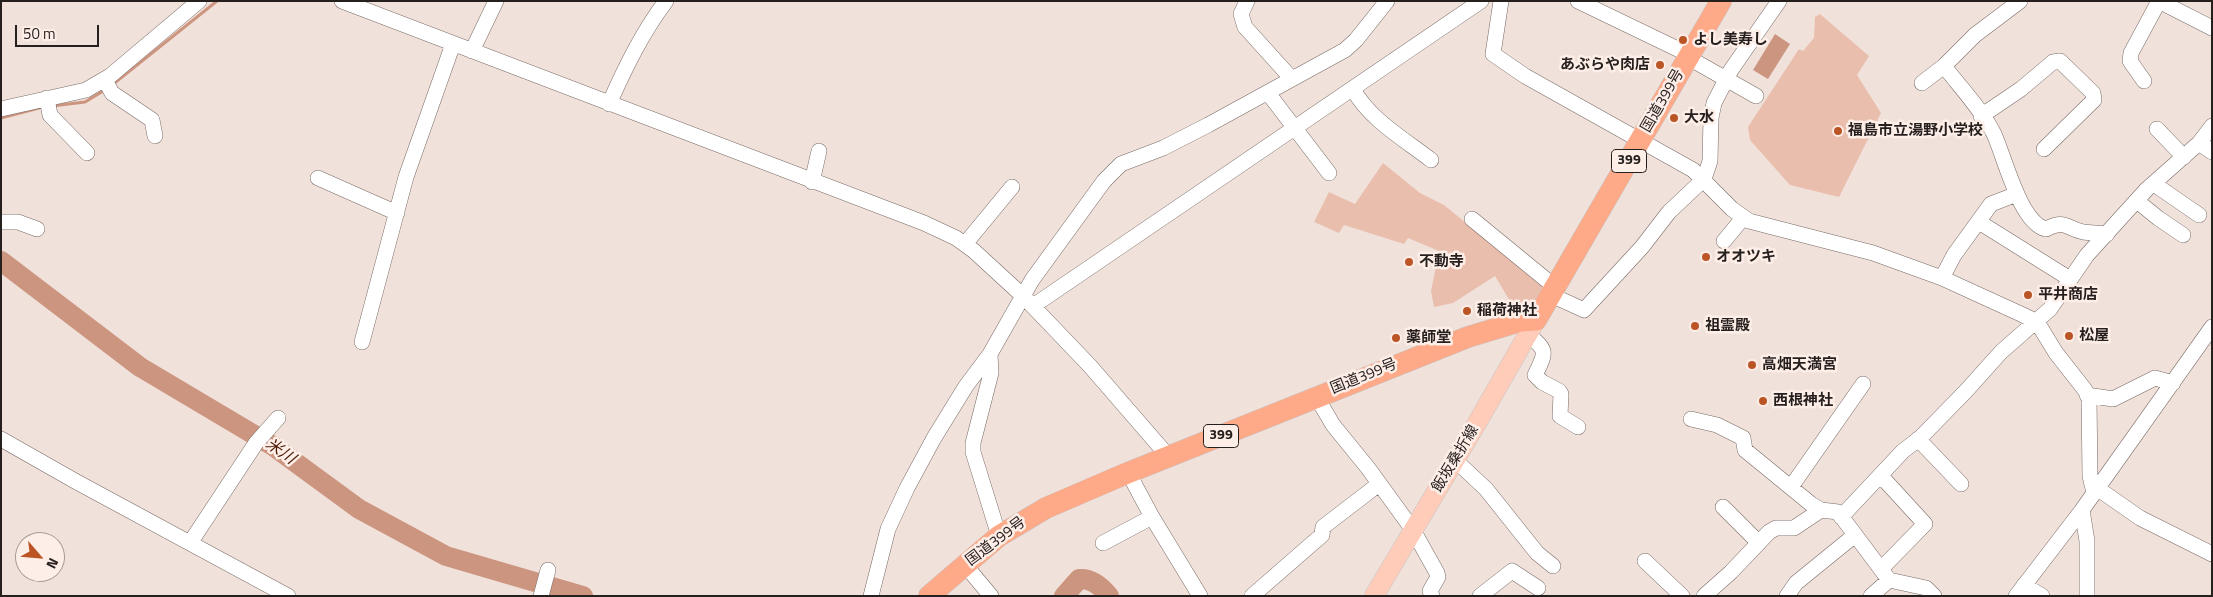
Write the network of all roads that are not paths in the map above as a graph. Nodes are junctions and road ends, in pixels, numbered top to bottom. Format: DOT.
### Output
graph roads {
  1 [pos="199,1"];
  2 [pos="342,1"];
  3 [pos="496,1"];
  4 [pos="666,1"];
  5 [pos="1247,1"];
  6 [pos="1387,1"];
  7 [pos="1481,1"];
  8 [pos="1501,1"];
  9 [pos="1578,1"];
  10 [pos="1721,1"];
  11 [pos="1779,1"];
  12 [pos="2020,1"];
  13 [pos="2212,28"];
  14 [pos="453,44"];
  15 [pos="472,51"];
  16 [pos="1689,56"];
  17 [pos="1944,66"];
  18 [pos="1726,78"];
  19 [pos="1292,79"];
  20 [pos="2144,81"];
  21 [pos="1922,83"];
  22 [pos="107,84"];
  23 [pos="1352,88"];
  24 [pos="1268,93"];
  25 [pos="1756,96"];
  26 [pos="47,104"];
  27 [pos="609,104"];
  28 [pos="1,109"];
  29 [pos="1981,116"];
  30 [pos="2212,126"];
  31 [pos="1294,128"];
  32 [pos="2157,129"];
  33 [pos="155,136"];
  34 [pos="1641,140"];
  35 [pos="2199,143"];
  36 [pos="2044,149"];
  37 [pos="819,151"];
  38 [pos="2212,152"];
  39 [pos="87,153"];
  40 [pos="2184,157"];
  41 [pos="1431,160"];
  42 [pos="1329,173"];
  43 [pos="318,178"];
  44 [pos="1704,179"];
  45 [pos="812,182"];
  46 [pos="2154,184"];
  47 [pos="1012,187"];
  48 [pos="2017,194"];
  49 [pos="2137,201"];
  50 [pos="397,213"];
  51 [pos="2200,215"];
  52 [pos="1472,218"];
  53 [pos="1743,218"];
  54 [pos="2,222"];
  55 [pos="1978,222"];
  56 [pos="37,229"];
  57 [pos="2107,234"];
  58 [pos="2183,234"];
  59 [pos="1724,241"];
  60 [pos="965,244"];
  61 [pos="1942,278"];
  62 [pos="2070,279"];
  63 [pos="1553,291"];
  64 [pos="1028,301"];
  65 [pos="2036,322"];
  66 [pos="2212,326"];
  67 [pos="1532,327"];
  68 [pos="362,342"];
  69 [pos="990,354"];
  70 [pos="2172,383"];
  71 [pos="1863,384"];
  72 [pos="2087,395"];
  73 [pos="1316,396"];
  74 [pos="278,418"];
  75 [pos="1691,419"];
  76 [pos="1578,427"];
  77 [pos="1,439"];
  78 [pos="1918,439"];
  79 [pos="1168,456"];
  80 [pos="1455,460"];
  81 [pos="1128,472"];
  82 [pos="1881,476"];
  83 [pos="1379,484"];
  84 [pos="1961,484"];
  85 [pos="1791,487"];
  86 [pos="2096,491"];
  87 [pos="1723,506"];
  88 [pos="1821,510"];
  89 [pos="2082,510"];
  90 [pos="1152,517"];
  91 [pos="1841,517"];
  92 [pos="1413,530"];
  93 [pos="1855,534"];
  94 [pos="999,536"];
  95 [pos="190,543"];
  96 [pos="1103,543"];
  97 [pos="1759,543"];
  98 [pos="2212,554"];
  99 [pos="1645,561"];
  100 [pos="966,565"];
  101 [pos="1553,566"];
  102 [pos="1885,574"];
  103 [pos="1538,588"];
  104 [pos="2020,591"];
  105 [pos="288,596"];
  106 [pos="871,596"];
  107 [pos="929,596"];
  108 [pos="991,596"];
  109 [pos="1200,596"];
  110 [pos="1252,596"];
  111 [pos="1374,596"];
  112 [pos="1432,596"];
  113 [pos="1480,596"];
  114 [pos="1682,596"];
  115 [pos="1704,596"];
  116 [pos="1787,596"];
  117 [pos="1871,596"];
  118 [pos="1934,596"];
  119 [pos="2042,596"];
  120 [pos="2087,596"];
  1 -- 22 [label="street"];
  2 -- 14 [label="street"];
  3 -- 15 [label="street"];
  4 -- 27 [label="street"];
  5 -- 19 [label="street"];
  6 -- 19 [label="street"];
  7 -- 23 [label="street"];
  8 -- 34 [label="street"];
  9 -- 16 [label="street"];
  10 -- 16 [label="highway, 国道399号 / 399"];
  11 -- 18 [label="street"];
  12 -- 17 [label="street"];
  13 -- 20 [label="street"];
  14 -- 15 [label="street"];
  14 -- 50 [label="street"];
  15 -- 27 [label="street"];
  16 -- 18 [label="street"];
  16 -- 34 [label="highway, 国道399号 / 399"];
  17 -- 21 [label="street"];
  17 -- 29 [label="street"];
  18 -- 25 [label="street"];
  18 -- 44 [label="street"];
  19 -- 24 [label="street"];
  22 -- 26 [label="street"];
  22 -- 33 [label="street"];
  23 -- 31 [label="street"];
  23 -- 41 [label="street"];
  24 -- 31 [label="street"];
  24 -- 64 [label="street"];
  26 -- 28 [label="street"];
  26 -- 39 [label="street"];
  27 -- 45 [label="street"];
  29 -- 36 [label="street"];
  29 -- 48 [label="street"];
  30 -- 35 [label="street"];
  31 -- 42 [label="street"];
  31 -- 64 [label="street"];
  32 -- 40 [label="street"];
  34 -- 44 [label="street"];
  34 -- 63 [label="highway, 国道399号 / 399"];
  35 -- 38 [label="street"];
  35 -- 40 [label="street"];
  37 -- 45 [label="street"];
  40 -- 46 [label="street"];
  43 -- 50 [label="street"];
  44 -- 53 [label="street"];
  44 -- 63 [label="street"];
  45 -- 60 [label="street"];
  46 -- 49 [label="street"];
  46 -- 51 [label="street"];
  47 -- 60 [label="street"];
  48 -- 55 [label="street"];
  48 -- 57 [label="street"];
  49 -- 57 [label="street"];
  49 -- 58 [label="street"];
  50 -- 68 [label="street"];
  52 -- 63 [label="street"];
  53 -- 59 [label="street"];
  53 -- 61 [label="street"];
  54 -- 56 [label="street"];
  55 -- 61 [label="street"];
  55 -- 62 [label="street"];
  57 -- 62 [label="street"];
  60 -- 64 [label="street"];
  61 -- 65 [label="street"];
  62 -- 65 [label="street"];
  63 -- 67 [label="highway, 国道399号 / 399"];
  64 -- 69 [label="street"];
  64 -- 79 [label="street"];
  65 -- 72 [label="street"];
  65 -- 78 [label="street"];
  66 -- 70 [label="street"];
  67 -- 73 [label="highway, 国道399号 / 399"];
  67 -- 76 [label="street"];
  67 -- 80 [label="main road, 飯坂桑折線"];
  69 -- 94 [label="street"];
  69 -- 106 [label="street"];
  70 -- 72 [label="street"];
  70 -- 86 [label="street"];
  71 -- 85 [label="street"];
  72 -- 86 [label="street"];
  73 -- 79 [label="highway, 国道399号 / 399"];
  73 -- 83 [label="street"];
  74 -- 95 [label="street"];
  75 -- 85 [label="street"];
  77 -- 95 [label="street"];
  78 -- 82 [label="street"];
  78 -- 84 [label="street"];
  79 -- 81 [label="highway, 国道399号 / 399"];
  80 -- 92 [label="main road, 飯坂桑折線"];
  80 -- 101 [label="street"];
  81 -- 90 [label="street"];
  81 -- 94 [label="highway, 国道399号 / 399"];
  82 -- 91 [label="street"];
  82 -- 102 [label="street"];
  83 -- 92 [label="street"];
  83 -- 110 [label="street"];
  85 -- 88 [label="street"];
  86 -- 89 [label="street"];
  86 -- 98 [label="street"];
  87 -- 97 [label="street"];
  88 -- 91 [label="street"];
  88 -- 97 [label="street"];
  89 -- 104 [label="street"];
  89 -- 120 [label="street"];
  90 -- 96 [label="street"];
  90 -- 109 [label="street"];
  91 -- 93 [label="street"];
  92 -- 111 [label="main road, 飯坂桑折線"];
  92 -- 112 [label="street"];
  93 -- 102 [label="street"];
  93 -- 116 [label="street"];
  94 -- 100 [label="highway, 国道399号 / 399"];
  95 -- 105 [label="street"];
  97 -- 115 [label="street"];
  99 -- 114 [label="street"];
  100 -- 107 [label="highway, 国道399号 / 399"];
  100 -- 108 [label="street"];
  102 -- 117 [label="street"];
  102 -- 118 [label="street"];
  103 -- 113 [label="street"];
  104 -- 119 [label="street"];
}
